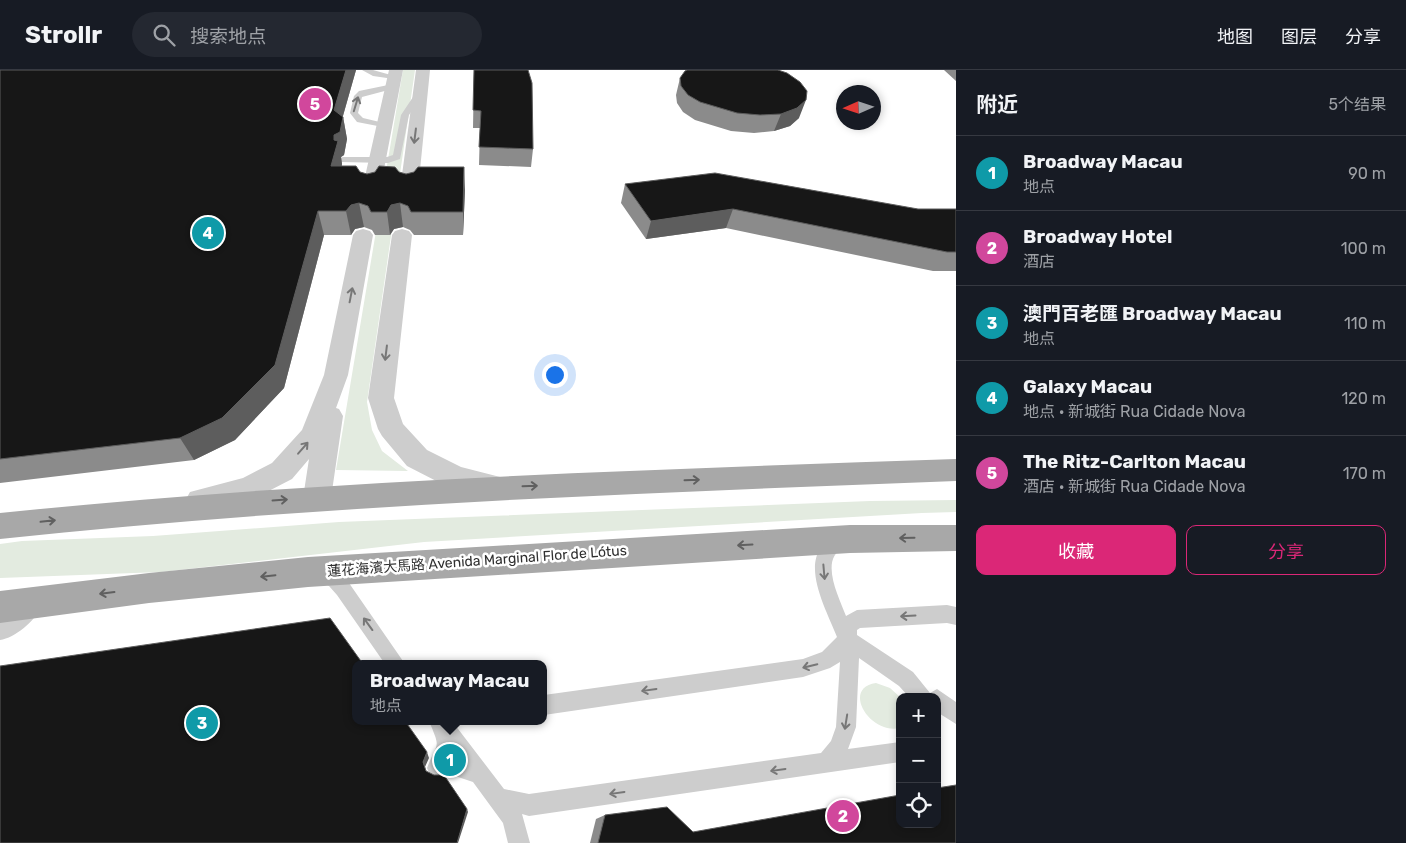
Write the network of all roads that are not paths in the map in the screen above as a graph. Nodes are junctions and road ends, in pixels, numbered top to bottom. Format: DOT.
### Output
graph roads {
  1 [pos="366,70"];
  2 [pos="423,70"];
  3 [pos="394,77"];
  4 [pos="420,93"];
  5 [pos="384,126"];
  6 [pos="343,160"];
  7 [pos="378,160"];
  8 [pos="372,190"];
  9 [pos="408,190"];
  10 [pos="402,235"];
  11 [pos="363,236"];
  12 [pos="336,375"];
  13 [pos="956,470"];
  14 [pos="500,487"];
  15 [pos="318,498"];
  16 [pos="166,509"];
  17 [pos="0,526"];
  18 [pos="956,538"];
  19 [pos="850,539"];
  20 [pos="308,572"];
  21 [pos="37,602"];
  22 [pos="0,607"];
  23 [pos="956,616"];
  24 [pos="0,631"];
  25 [pos="847,639"];
  26 [pos="393,660"];
  27 [pos="906,679"];
  28 [pos="918,693"];
  29 [pos="927,693"];
  30 [pos="941,702"];
  31 [pos="547,705"];
  32 [pos="956,714"];
  33 [pos="442,726"];
  34 [pos="896,753"];
  35 [pos="826,763"];
  36 [pos="482,775"];
  37 [pos="499,799"];
  38 [pos="519,843"];
  1 -- 3 [label="lane"];
  2 -- 4 [label="street"];
  3 -- 5 [label="street"];
  5 -- 3 [label="lane, one-way"];
  4 -- 7 [label="lane"];
  4 -- 9 [label="street, one-way"];
  5 -- 7 [label="street"];
  6 -- 7 [label="lane"];
  7 -- 8 [label="street"];
  10 -- 14 [label="street, one-way"];
  12 -- 11 [label="street, one-way"];
  12 -- 15 [label="street"];
  16 -- 12 [label="street, one-way"];
  14 -- 13 [label="main road, one-way"];
  14 -- 15 [label="main road"];
  16 -- 15 [label="main road, one-way"];
  17 -- 16 [label="main road, one-way"];
  18 -- 19 [label="main road, 蓮花海濱大馬路 Avenida Marginal Flor de Lótus, one-way"];
  19 -- 20 [label="main road, 蓮花海濱大馬路 Avenida Marginal Flor de Lótus, one-way"];
  19 -- 25 [label="lane, one-way"];
  20 -- 21 [label="main road, 蓮花海濱大馬路 Avenida Marginal Flor de Lótus, one-way"];
  26 -- 20 [label="lane, one-way"];
  21 -- 22 [label="main road, 蓮花海濱大馬路 Avenida Marginal Flor de Lótus"];
  21 -- 24 [label="lane"];
  23 -- 25 [label="lane, one-way"];
  25 -- 27 [label="lane"];
  25 -- 31 [label="lane, one-way"];
  25 -- 35 [label="lane, one-way"];
  27 -- 28 [label="lane"];
  27 -- 29 [label="lane"];
  30 -- 32 [label="lane"];
  33 -- 36 [label="lane"];
  33 -- 36 [label="lane"];
  34 -- 35 [label="lane"];
  35 -- 37 [label="lane, one-way"];
  36 -- 37 [label="lane"];
  37 -- 38 [label="lane"];
}
